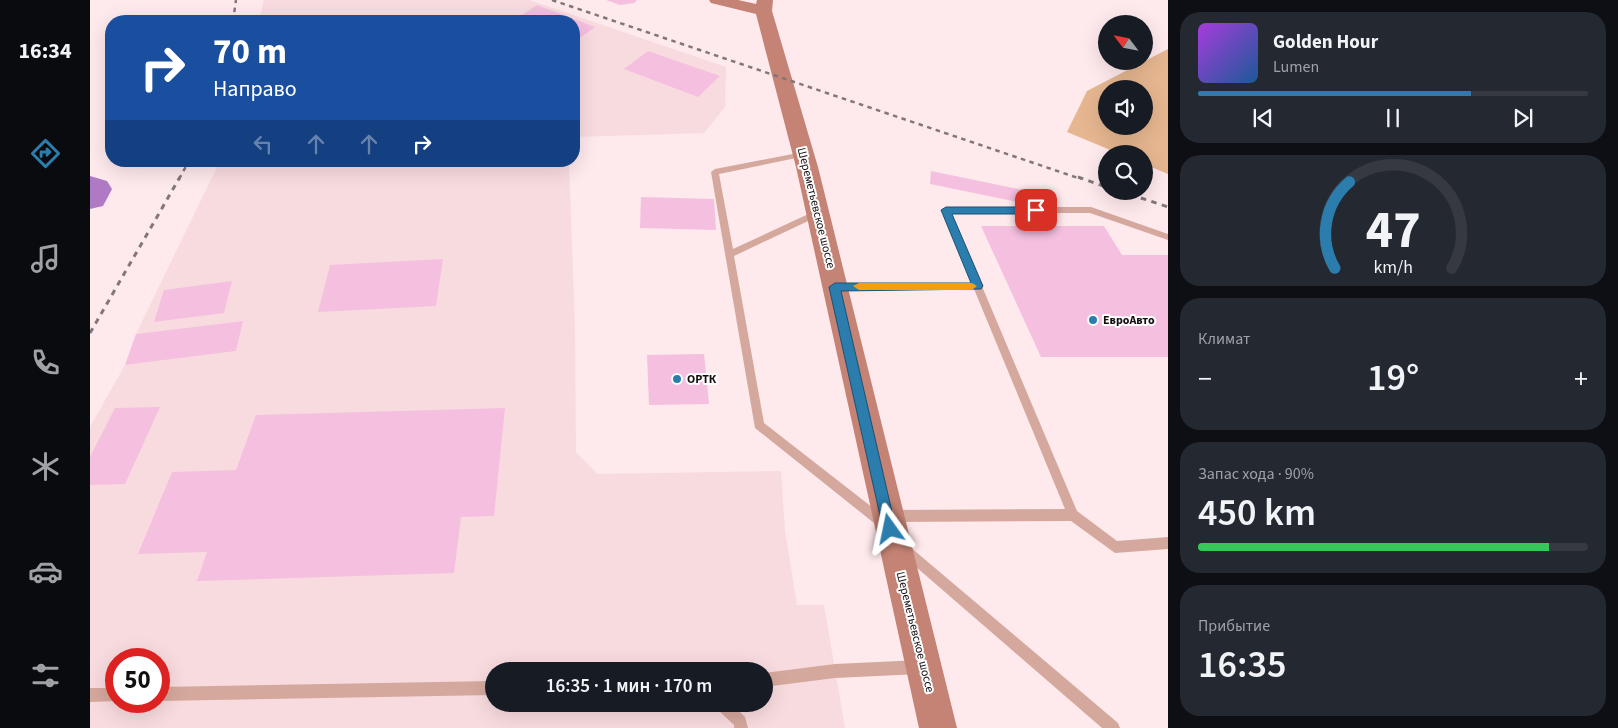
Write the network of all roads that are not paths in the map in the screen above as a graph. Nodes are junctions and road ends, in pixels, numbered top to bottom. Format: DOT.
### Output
graph roads {
  1 [pos="717,0"];
  2 [pos="764,5"];
  3 [pos="803,154"];
  4 [pos="818,213"];
  5 [pos="1168,237"];
  6 [pos="731,254"];
  7 [pos="978,286"];
  8 [pos="835,287"];
  9 [pos="1073,515"];
  10 [pos="889,528"];
  11 [pos="1168,543"];
  12 [pos="923,667"];
  13 [pos="773,679"];
  14 [pos="485,688"];
  15 [pos="170,694"];
  16 [pos="90,695"];
  17 [pos="105,695"];
  18 [pos="730,712"];
  19 [pos="741,728"];
  20 [pos="938,728"];
  21 [pos="1113,728"];
  1 -- 2 [label="main road"];
  2 -- 3 [label="main road, Шереметьевское шоссе"];
  3 -- 4 [label="main road, Шереметьевское шоссе"];
  3 -- 6 [label="lane"];
  4 -- 6 [label="lane"];
  4 -- 8 [label="main road, Шереметьевское шоссе"];
  5 -- 7 [label="lane"];
  6 -- 10 [label="lane"];
  7 -- 8 [label="lane"];
  7 -- 9 [label="lane"];
  8 -- 10 [label="main road, Шереметьевское шоссе"];
  9 -- 10 [label="lane"];
  9 -- 11 [label="lane"];
  10 -- 12 [label="main road, Шереметьевское шоссе"];
  10 -- 21 [label="lane"];
  12 -- 13 [label="lane"];
  12 -- 20 [label="main road, Шереметьевское шоссе"];
  14 -- 15 [label="lane"];
  16 -- 17 [label="lane"];
  18 -- 19 [label="lane"];
}
